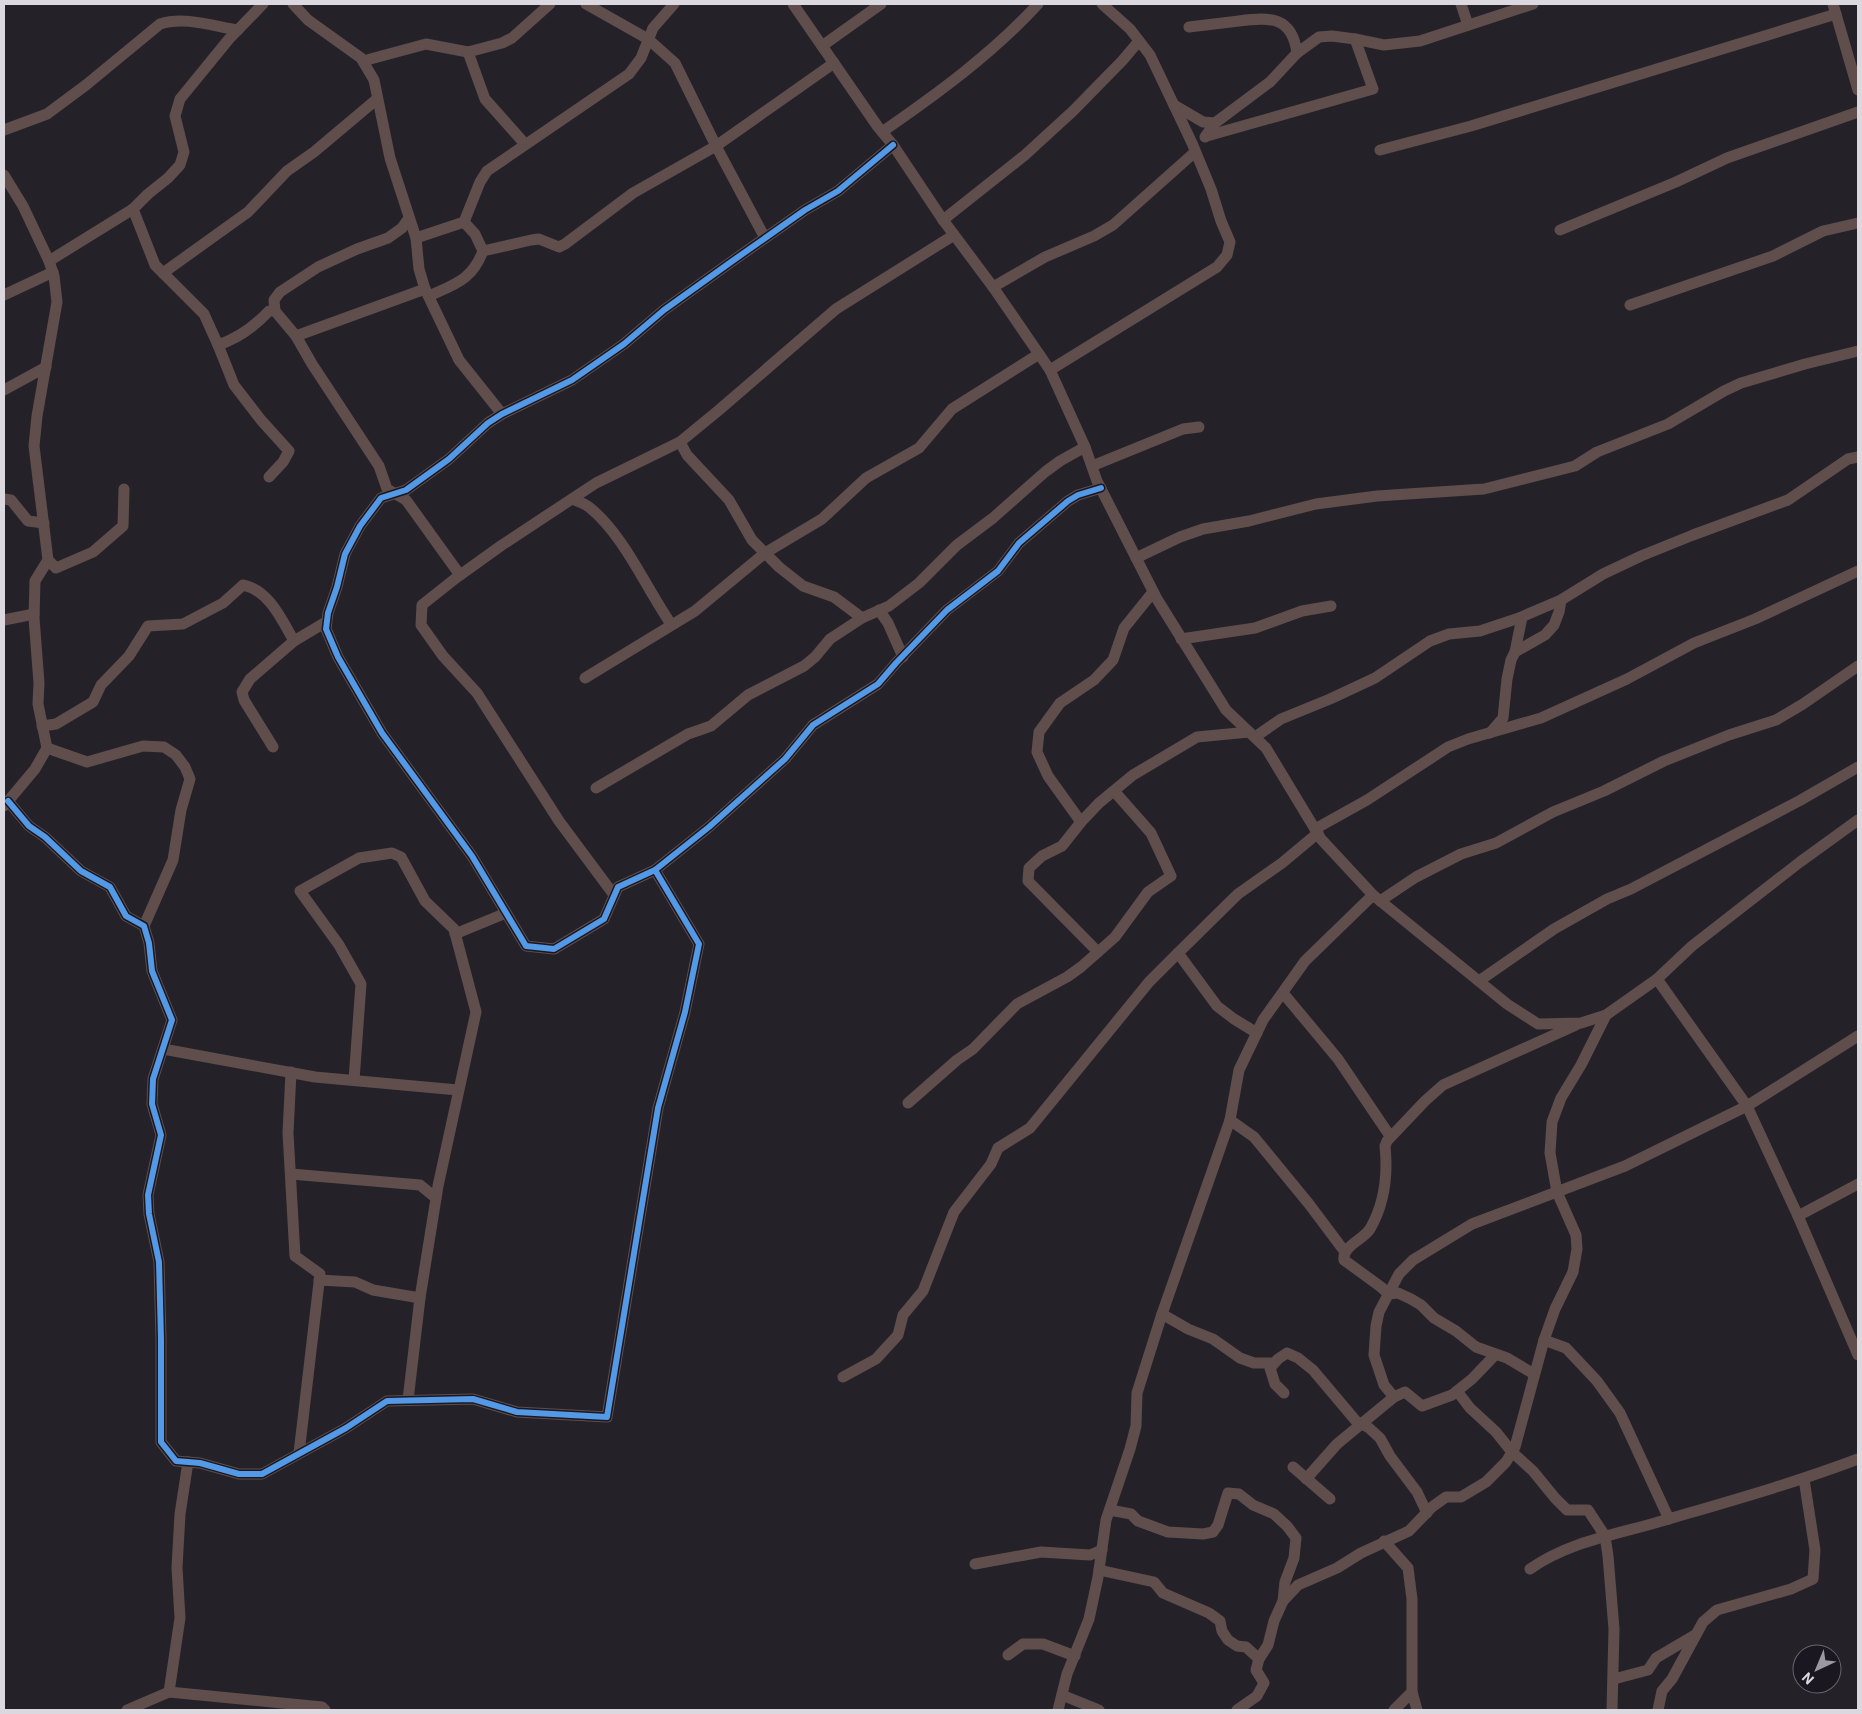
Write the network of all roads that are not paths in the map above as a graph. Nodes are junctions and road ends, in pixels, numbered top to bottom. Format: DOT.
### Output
graph roads {
  1 [pos="263,4"];
  2 [pos="293,4"];
  3 [pos="550,4"];
  4 [pos="586,4"];
  5 [pos="674,4"];
  6 [pos="793,4"];
  7 [pos="881,4"];
  8 [pos="1038,4"];
  9 [pos="1102,4"];
  10 [pos="1461,4"];
  11 [pos="1533,4"];
  12 [pos="1835,9"];
  13 [pos="1468,25"];
  14 [pos="1188,27"];
  15 [pos="238,30"];
  16 [pos="648,39"];
  17 [pos="1356,39"];
  18 [pos="1139,41"];
  19 [pos="822,46"];
  20 [pos="468,52"];
  21 [pos="1297,53"];
  22 [pos="363,61"];
  23 [pos="834,63"];
  24 [pos="1858,90"];
  25 [pos="377,99"];
  26 [pos="1174,105"];
  27 [pos="1858,112"];
  28 [pos="1215,123"];
  29 [pos="4,130"];
  30 [pos="882,132"];
  31 [pos="1207,136"];
  32 [pos="525,144"];
  33 [pos="894,145"];
  34 [pos="716,146"];
  35 [pos="1194,148"];
  36 [pos="1380,150"];
  37 [pos="4,175"];
  38 [pos="133,209"];
  39 [pos="409,218"];
  40 [pos="943,220"];
  41 [pos="464,222"];
  42 [pos="1858,223"];
  43 [pos="1560,230"];
  44 [pos="954,235"];
  45 [pos="416,238"];
  46 [pos="765,238"];
  47 [pos="483,251"];
  48 [pos="51,266"];
  49 [pos="163,273"];
  50 [pos="993,288"];
  51 [pos="427,292"];
  52 [pos="4,295"];
  53 [pos="1630,305"];
  54 [pos="275,311"];
  55 [pos="296,336"];
  56 [pos="218,345"];
  57 [pos="1858,351"];
  58 [pos="1039,354"];
  59 [pos="46,367"];
  60 [pos="1050,370"];
  61 [pos="4,390"];
  62 [pos="502,414"];
  63 [pos="1199,427"];
  64 [pos="680,442"];
  65 [pos="1085,447"];
  66 [pos="1858,457"];
  67 [pos="1092,466"];
  68 [pos="269,477"];
  69 [pos="1101,488"];
  70 [pos="124,489"];
  71 [pos="396,494"];
  72 [pos="4,499"];
  73 [pos="572,499"];
  74 [pos="44,523"];
  75 [pos="764,553"];
  76 [pos="1136,558"];
  77 [pos="48,560"];
  78 [pos="1858,571"];
  79 [pos="460,575"];
  80 [pos="1153,592"];
  81 [pos="1561,600"];
  82 [pos="1332,606"];
  83 [pos="879,610"];
  84 [pos="34,614"];
  85 [pos="1522,617"];
  86 [pos="862,618"];
  87 [pos="4,620"];
  88 [pos="326,622"];
  89 [pos="671,624"];
  90 [pos="1181,639"];
  91 [pos="294,641"];
  92 [pos="1515,652"];
  93 [pos="903,657"];
  94 [pos="1858,666"];
  95 [pos="585,678"];
  96 [pos="42,726"];
  97 [pos="1490,733"];
  98 [pos="1252,734"];
  99 [pos="273,747"];
  100 [pos="47,748"];
  101 [pos="1858,767"];
  102 [pos="596,788"];
  103 [pos="1114,790"];
  104 [pos="6,803"];
  105 [pos="1858,820"];
  106 [pos="1081,822"];
  107 [pos="1317,831"];
  108 [pos="655,870"];
  109 [pos="614,895"];
  110 [pos="1376,898"];
  111 [pos="506,913"];
  112 [pos="144,926"];
  113 [pos="455,934"];
  114 [pos="1098,952"];
  115 [pos="1178,953"];
  116 [pos="1657,980"];
  117 [pos="1479,981"];
  118 [pos="1283,993"];
  119 [pos="1606,1015"];
  120 [pos="1581,1023"];
  121 [pos="1538,1024"];
  122 [pos="1257,1033"];
  123 [pos="1858,1036"];
  124 [pos="1544,1038"];
  125 [pos="163,1049"];
  126 [pos="290,1072"];
  127 [pos="354,1080"];
  128 [pos="458,1090"];
  129 [pos="908,1103"];
  130 [pos="1747,1106"];
  131 [pos="1230,1120"];
  132 [pos="1390,1136"];
  133 [pos="291,1174"];
  134 [pos="1858,1184"];
  135 [pos="1557,1192"];
  136 [pos="436,1198"];
  137 [pos="1798,1216"];
  138 [pos="1345,1252"];
  139 [pos="319,1280"];
  140 [pos="1389,1294"];
  141 [pos="420,1298"];
  142 [pos="1162,1314"];
  143 [pos="1544,1340"];
  144 [pos="1495,1355"];
  145 [pos="1858,1355"];
  146 [pos="1274,1363"];
  147 [pos="1534,1374"];
  148 [pos="843,1377"];
  149 [pos="1457,1391"];
  150 [pos="1284,1393"];
  151 [pos="1394,1397"];
  152 [pos="408,1400"];
  153 [pos="1362,1425"];
  154 [pos="1512,1452"];
  155 [pos="299,1453"];
  156 [pos="1858,1459"];
  157 [pos="188,1462"];
  158 [pos="1293,1467"];
  159 [pos="1306,1479"];
  160 [pos="1804,1479"];
  161 [pos="1330,1499"];
  162 [pos="1110,1510"];
  163 [pos="1427,1513"];
  164 [pos="1669,1518"];
  165 [pos="1604,1536"];
  166 [pos="1384,1541"];
  167 [pos="1102,1550"];
  168 [pos="975,1564"];
  169 [pos="1530,1569"];
  170 [pos="1099,1570"];
  171 [pos="1283,1601"];
  172 [pos="1696,1634"];
  173 [pos="1008,1656"];
  174 [pos="1075,1656"];
  175 [pos="1259,1659"];
  176 [pos="1614,1679"];
  177 [pos="169,1692"];
  178 [pos="1412,1692"];
  179 [pos="1062,1695"];
  180 [pos="127,1710"];
  181 [pos="325,1710"];
  182 [pos="1058,1710"];
  183 [pos="1099,1710"];
  184 [pos="1237,1710"];
  185 [pos="1394,1710"];
  186 [pos="1417,1710"];
  187 [pos="1612,1710"];
  188 [pos="1658,1710"];
  1 -- 15 [label="street"];
  2 -- 22 [label="street"];
  3 -- 20 [label="street"];
  4 -- 16 [label="street"];
  5 -- 16 [label="street"];
  6 -- 19 [label="street"];
  7 -- 19 [label="street"];
  8 -- 30 [label="street"];
  9 -- 18 [label="street"];
  10 -- 13 [label="street"];
  11 -- 13 [label="street"];
  12 -- 24 [label="street"];
  12 -- 36 [label="street"];
  13 -- 17 [label="street"];
  14 -- 21 [label="street"];
  15 -- 29 [label="street"];
  15 -- 38 [label="street"];
  16 -- 32 [label="street"];
  16 -- 34 [label="street"];
  17 -- 21 [label="street"];
  17 -- 31 [label="street"];
  18 -- 26 [label="street"];
  18 -- 40 [label="street"];
  19 -- 23 [label="street"];
  20 -- 22 [label="street"];
  20 -- 32 [label="street"];
  21 -- 28 [label="street"];
  22 -- 25 [label="street"];
  23 -- 30 [label="street"];
  23 -- 34 [label="street"];
  25 -- 39 [label="street"];
  25 -- 49 [label="street"];
  26 -- 28 [label="street"];
  26 -- 35 [label="street"];
  27 -- 43 [label="street"];
  28 -- 31 [label="street"];
  30 -- 33 [label="street"];
  31 -- 35 [label="street"];
  32 -- 41 [label="street"];
  33 -- 40 [label="street"];
  33 -- 46 [label="street"];
  34 -- 46 [label="street"];
  34 -- 47 [label="street"];
  35 -- 50 [label="street"];
  35 -- 60 [label="street"];
  37 -- 48 [label="street"];
  38 -- 48 [label="street"];
  38 -- 49 [label="street"];
  39 -- 45 [label="street"];
  39 -- 54 [label="street"];
  40 -- 44 [label="street"];
  41 -- 45 [label="street"];
  41 -- 47 [label="street"];
  42 -- 53 [label="street"];
  44 -- 50 [label="street"];
  44 -- 64 [label="street"];
  45 -- 51 [label="street"];
  46 -- 62 [label="street"];
  47 -- 51 [label="street"];
  48 -- 52 [label="street"];
  48 -- 59 [label="street"];
  49 -- 56 [label="street"];
  50 -- 58 [label="street"];
  51 -- 55 [label="street"];
  51 -- 62 [label="street"];
  54 -- 55 [label="street"];
  54 -- 56 [label="street"];
  55 -- 71 [label="street"];
  56 -- 68 [label="street"];
  57 -- 76 [label="street"];
  58 -- 60 [label="street"];
  58 -- 75 [label="street"];
  59 -- 61 [label="street"];
  59 -- 74 [label="street"];
  60 -- 65 [label="street"];
  62 -- 71 [label="street"];
  63 -- 67 [label="street"];
  64 -- 73 [label="street"];
  64 -- 75 [label="street"];
  65 -- 67 [label="street"];
  65 -- 83 [label="street"];
  66 -- 81 [label="street"];
  67 -- 69 [label="street"];
  69 -- 76 [label="street"];
  69 -- 93 [label="street"];
  70 -- 77 [label="street"];
  71 -- 79 [label="street"];
  71 -- 88 [label="street"];
  72 -- 74 [label="street"];
  73 -- 79 [label="street"];
  73 -- 89 [label="street"];
  74 -- 77 [label="street"];
  75 -- 86 [label="street"];
  75 -- 89 [label="street"];
  76 -- 80 [label="street"];
  77 -- 84 [label="street"];
  78 -- 97 [label="street"];
  79 -- 109 [label="street"];
  80 -- 90 [label="street"];
  80 -- 106 [label="street"];
  81 -- 85 [label="street"];
  81 -- 92 [label="street"];
  82 -- 90 [label="street"];
  83 -- 86 [label="street"];
  83 -- 93 [label="street"];
  84 -- 87 [label="street"];
  84 -- 96 [label="street"];
  85 -- 92 [label="street"];
  85 -- 98 [label="street"];
  86 -- 102 [label="street"];
  88 -- 91 [label="street"];
  88 -- 111 [label="street"];
  89 -- 95 [label="street"];
  90 -- 98 [label="street"];
  91 -- 96 [label="street"];
  91 -- 99 [label="street"];
  92 -- 97 [label="street"];
  93 -- 108 [label="street"];
  94 -- 110 [label="street"];
  96 -- 100 [label="street"];
  97 -- 107 [label="street"];
  98 -- 103 [label="street"];
  98 -- 107 [label="street"];
  100 -- 104 [label="street"];
  100 -- 112 [label="street"];
  101 -- 117 [label="street"];
  103 -- 106 [label="street"];
  103 -- 114 [label="street"];
  104 -- 112 [label="street"];
  105 -- 116 [label="street"];
  106 -- 114 [label="street"];
  107 -- 110 [label="street"];
  107 -- 115 [label="street"];
  108 -- 109 [label="street"];
  108 -- 152 [label="street"];
  109 -- 111 [label="street"];
  110 -- 117 [label="street"];
  110 -- 118 [label="street"];
  111 -- 113 [label="street"];
  112 -- 125 [label="street"];
  113 -- 127 [label="street"];
  113 -- 128 [label="street"];
  114 -- 129 [label="street"];
  115 -- 122 [label="street"];
  115 -- 148 [label="street"];
  116 -- 119 [label="street"];
  116 -- 130 [label="street"];
  117 -- 121 [label="street"];
  118 -- 122 [label="street"];
  118 -- 132 [label="street"];
  119 -- 120 [label="street"];
  119 -- 135 [label="street"];
  120 -- 121 [label="street"];
  120 -- 124 [label="street"];
  121 -- 124 [label="street"];
  122 -- 131 [label="street"];
  123 -- 130 [label="street"];
  124 -- 132 [label="street"];
  125 -- 126 [label="street"];
  125 -- 157 [label="street"];
  126 -- 127 [label="street"];
  126 -- 133 [label="street"];
  127 -- 128 [label="street"];
  128 -- 136 [label="street"];
  130 -- 135 [label="street"];
  130 -- 137 [label="street"];
  131 -- 138 [label="street"];
  131 -- 142 [label="street"];
  132 -- 138 [label="street"];
  133 -- 136 [label="street"];
  133 -- 139 [label="street"];
  134 -- 137 [label="street"];
  135 -- 140 [label="street"];
  135 -- 143 [label="street"];
  136 -- 141 [label="street"];
  137 -- 145 [label="street"];
  138 -- 140 [label="street"];
  139 -- 141 [label="street"];
  139 -- 155 [label="street"];
  140 -- 144 [label="street"];
  140 -- 151 [label="street"];
  141 -- 152 [label="street"];
  142 -- 146 [label="street"];
  142 -- 162 [label="street"];
  143 -- 147 [label="street"];
  143 -- 164 [label="street"];
  144 -- 147 [label="street"];
  144 -- 149 [label="street"];
  146 -- 150 [label="street"];
  146 -- 153 [label="street"];
  147 -- 154 [label="street"];
  149 -- 151 [label="street"];
  149 -- 154 [label="street"];
  151 -- 153 [label="street"];
  152 -- 155 [label="street"];
  153 -- 159 [label="street"];
  153 -- 163 [label="street"];
  154 -- 163 [label="street"];
  154 -- 165 [label="street"];
  155 -- 157 [label="street"];
  156 -- 160 [label="street"];
  157 -- 177 [label="street"];
  158 -- 159 [label="street"];
  159 -- 161 [label="street"];
  160 -- 164 [label="street"];
  160 -- 172 [label="street"];
  162 -- 167 [label="street"];
  162 -- 171 [label="street"];
  163 -- 166 [label="street"];
  164 -- 165 [label="street"];
  165 -- 169 [label="street"];
  165 -- 176 [label="street"];
  166 -- 171 [label="street"];
  166 -- 178 [label="street"];
  167 -- 168 [label="street"];
  167 -- 170 [label="street"];
  170 -- 174 [label="street"];
  170 -- 175 [label="street"];
  171 -- 175 [label="street"];
  172 -- 176 [label="street"];
  172 -- 188 [label="street"];
  173 -- 174 [label="street"];
  174 -- 179 [label="street"];
  175 -- 184 [label="street"];
  176 -- 187 [label="street"];
  177 -- 180 [label="street"];
  177 -- 181 [label="street"];
  178 -- 185 [label="street"];
  178 -- 186 [label="street"];
  179 -- 182 [label="street"];
  179 -- 183 [label="street"];
}
